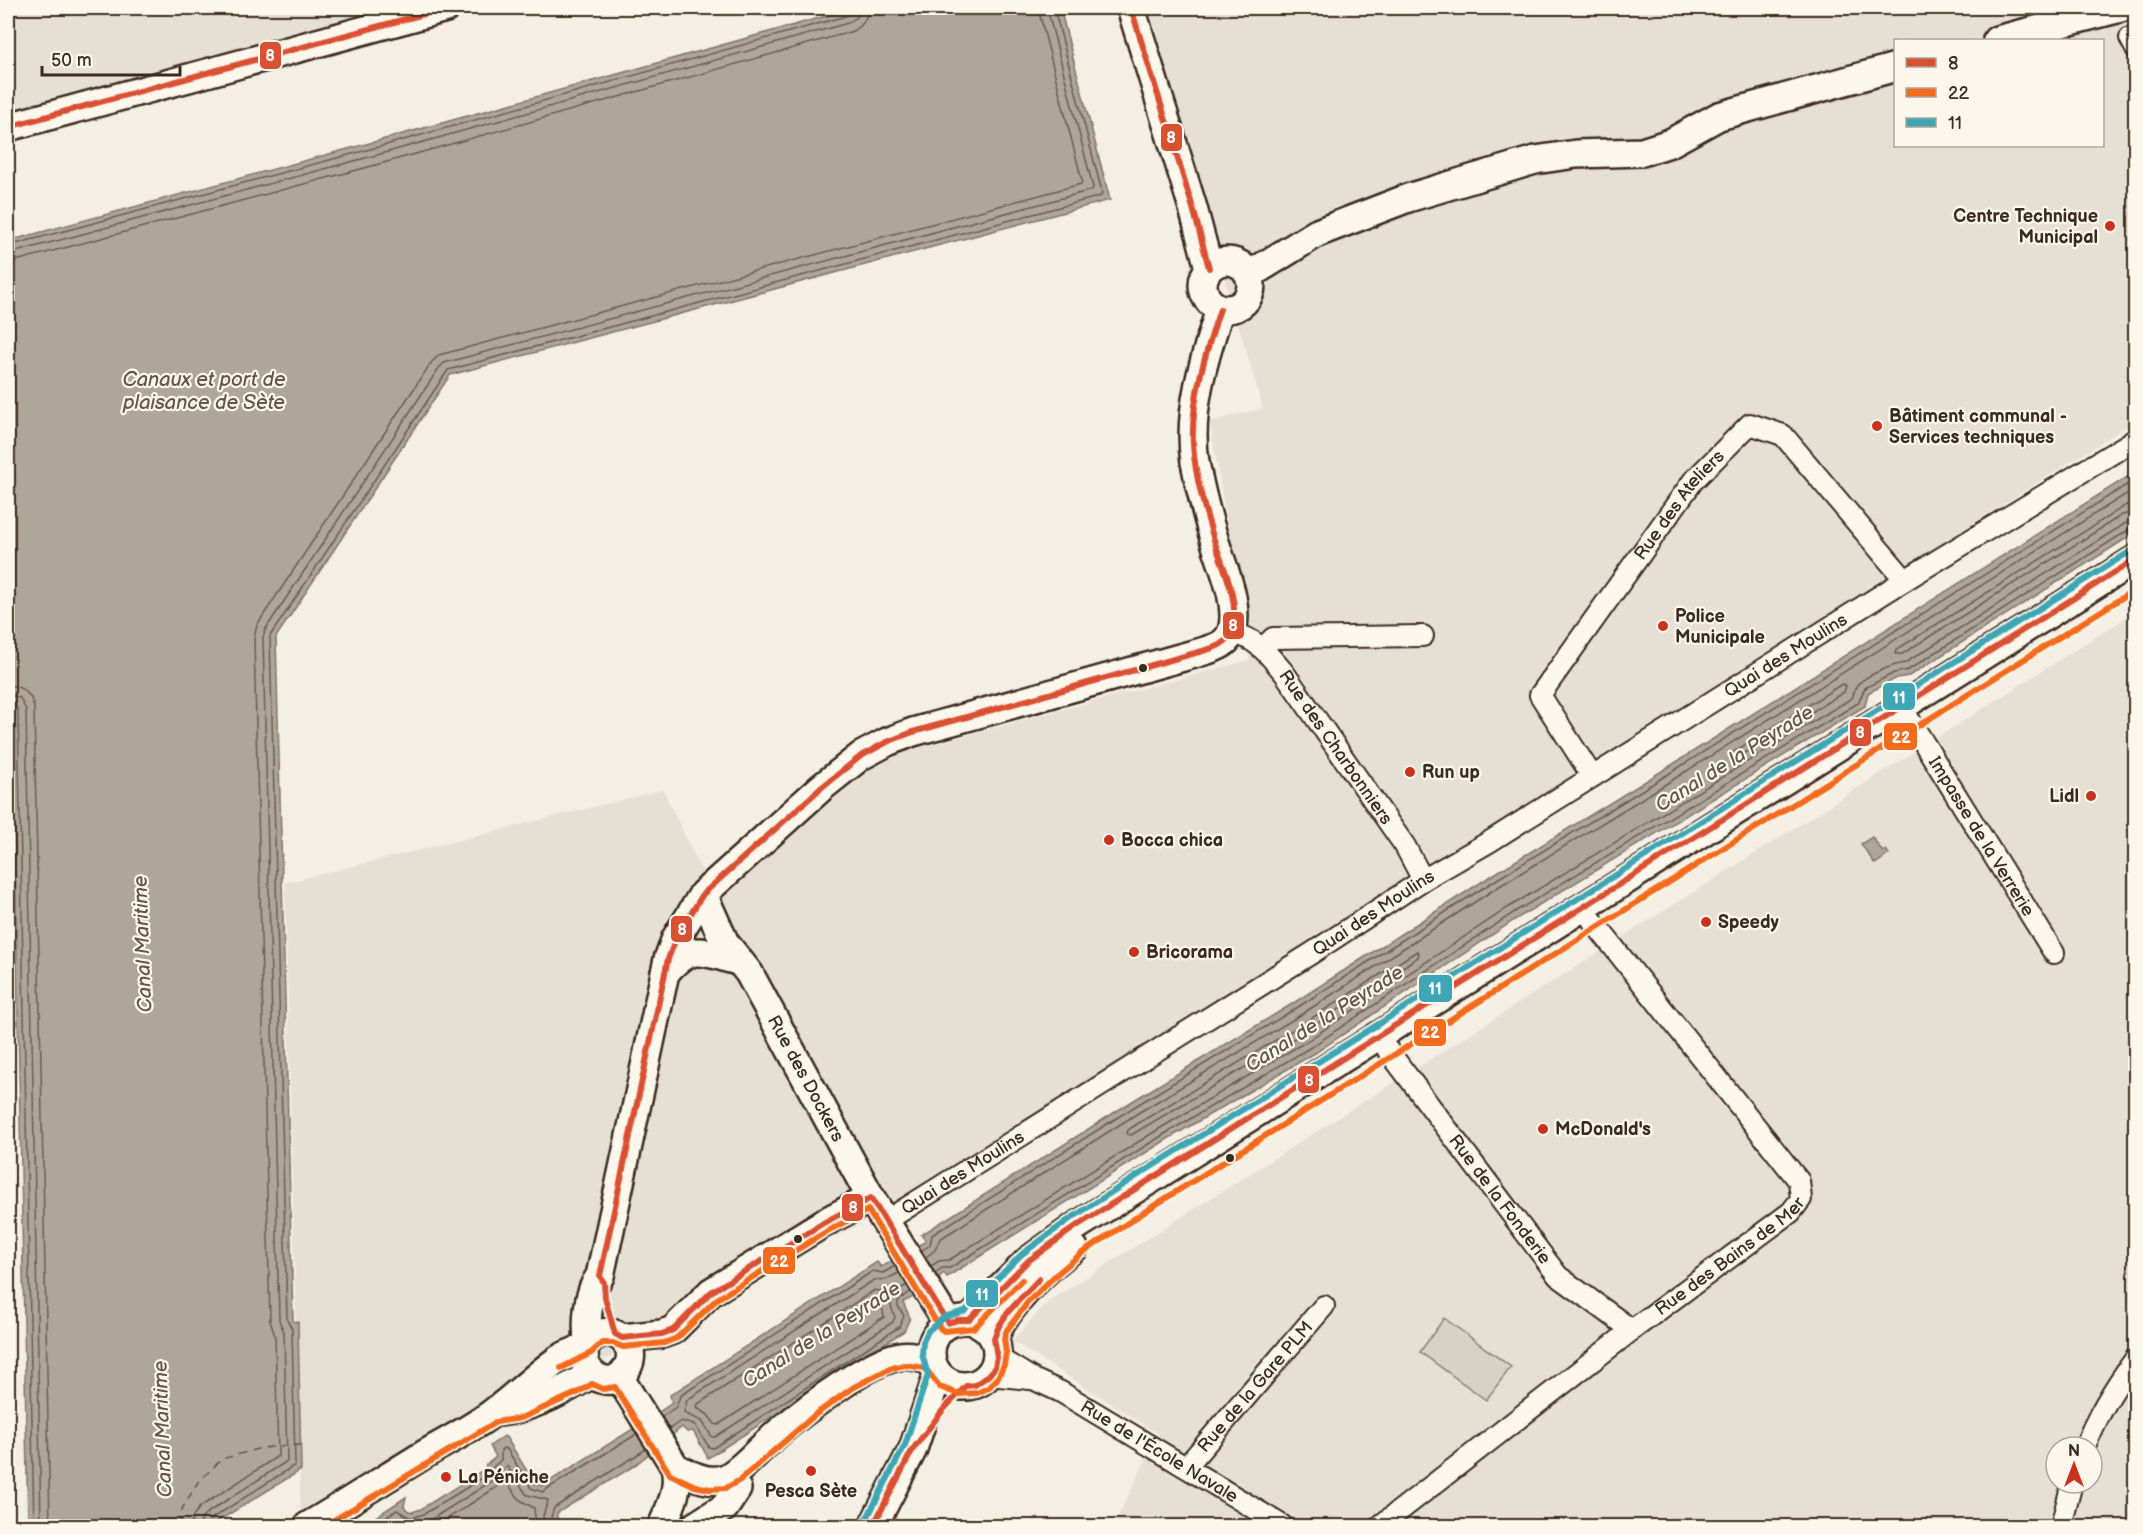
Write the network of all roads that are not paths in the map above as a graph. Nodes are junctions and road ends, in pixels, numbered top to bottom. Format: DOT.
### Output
graph roads {
  1 [pos="446,8"];
  2 [pos="1131,8"];
  3 [pos="2121,8"];
  4 [pos="2001,39"];
  5 [pos="1894,68"];
  6 [pos="8,127"];
  7 [pos="1209,268"];
  8 [pos="1249,275"];
  9 [pos="1220,309"];
  10 [pos="2136,439"];
  11 [pos="2136,559"];
  12 [pos="2136,578"];
  13 [pos="1905,580"];
  14 [pos="1231,632"];
  15 [pos="1423,636"];
  16 [pos="1263,648"];
  17 [pos="1909,719"];
  18 [pos="1592,776"];
  19 [pos="1423,880"];
  20 [pos="703,894"];
  21 [pos="1592,920"];
  22 [pos="2054,953"];
  23 [pos="738,961"];
  24 [pos="665,973"];
  25 [pos="1387,1049"];
  26 [pos="871,1198"];
  27 [pos="884,1222"];
  28 [pos="600,1276"];
  29 [pos="1324,1306"];
  30 [pos="958,1321"];
  31 [pos="1632,1330"];
  32 [pos="619,1336"];
  33 [pos="587,1343"];
  34 [pos="2136,1358"];
  35 [pos="987,1364"];
  36 [pos="935,1367"];
  37 [pos="591,1374"];
  38 [pos="619,1377"];
  39 [pos="494,1413"];
  40 [pos="2089,1435"];
  41 [pos="913,1449"];
  42 [pos="671,1459"];
  43 [pos="1186,1467"];
  44 [pos="737,1490"];
  45 [pos="2069,1495"];
  46 [pos="308,1527"];
  47 [pos="662,1527"];
  48 [pos="695,1527"];
  49 [pos="873,1527"];
  50 [pos="1283,1527"];
  51 [pos="1380,1527"];
  52 [pos="2061,1527"];
  1 -- 6 [label="main road"];
  2 -- 7 [label="main road"];
  3 -- 4 [label="main road"];
  5 -- 8 [label="main road"];
  7 -- 8 [label="main road"];
  7 -- 9 [label="main road"];
  8 -- 9 [label="main road"];
  9 -- 14 [label="main road"];
  10 -- 13 [label="street, Quai des Moulins"];
  11 -- 30 [label="main road"];
  12 -- 17 [label="main road"];
  13 -- 18 [label="street, Quai des Moulins"];
  13 -- 18 [label="street, Rue des Ateliers"];
  14 -- 16 [label="street, Rue des Charbonniers"];
  14 -- 20 [label="main road"];
  15 -- 16 [label="street"];
  16 -- 19 [label="street, Rue des Charbonniers"];
  17 -- 21 [label="main road"];
  17 -- 22 [label="street, Impasse de la Verrerie"];
  18 -- 19 [label="street, Quai des Moulins"];
  19 -- 27 [label="street, Quai des Moulins"];
  20 -- 23 [label="main road, Rue des Dockers"];
  20 -- 24 [label="main road"];
  21 -- 25 [label="main road"];
  21 -- 31 [label="street, Rue des Bains de Mer"];
  23 -- 24 [label="main road"];
  23 -- 26 [label="main road, Rue des Dockers"];
  24 -- 28 [label="main road"];
  25 -- 31 [label="street, Rue de la Fonderie"];
  25 -- 35 [label="main road"];
  26 -- 27 [label="main road, Quai des Moulins"];
  26 -- 32 [label="main road, Quai des Moulins"];
  27 -- 30 [label="main road"];
  28 -- 32 [label="main road"];
  28 -- 33 [label="main road"];
  29 -- 43 [label="street, Rue de la Gare PLM"];
  30 -- 35 [label="main road"];
  30 -- 36 [label="main road"];
  31 -- 51 [label="street, Rue des Bains de Mer"];
  32 -- 33 [label="main road"];
  32 -- 38 [label="main road"];
  33 -- 37 [label="main road"];
  33 -- 39 [label="main road"];
  34 -- 40 [label="street"];
  35 -- 36 [label="main road"];
  35 -- 41 [label="main road"];
  35 -- 43 [label="street, Rue de l'École Navale"];
  36 -- 41 [label="main road"];
  36 -- 42 [label="main road"];
  37 -- 38 [label="main road"];
  37 -- 39 [label="main road"];
  38 -- 42 [label="main road"];
  39 -- 46 [label="main road"];
  41 -- 49 [label="main road"];
  42 -- 47 [label="main road"];
  43 -- 50 [label="street, Rue de l'École Navale"];
  44 -- 48 [label="main road"];
  45 -- 52 [label="street"];
}
